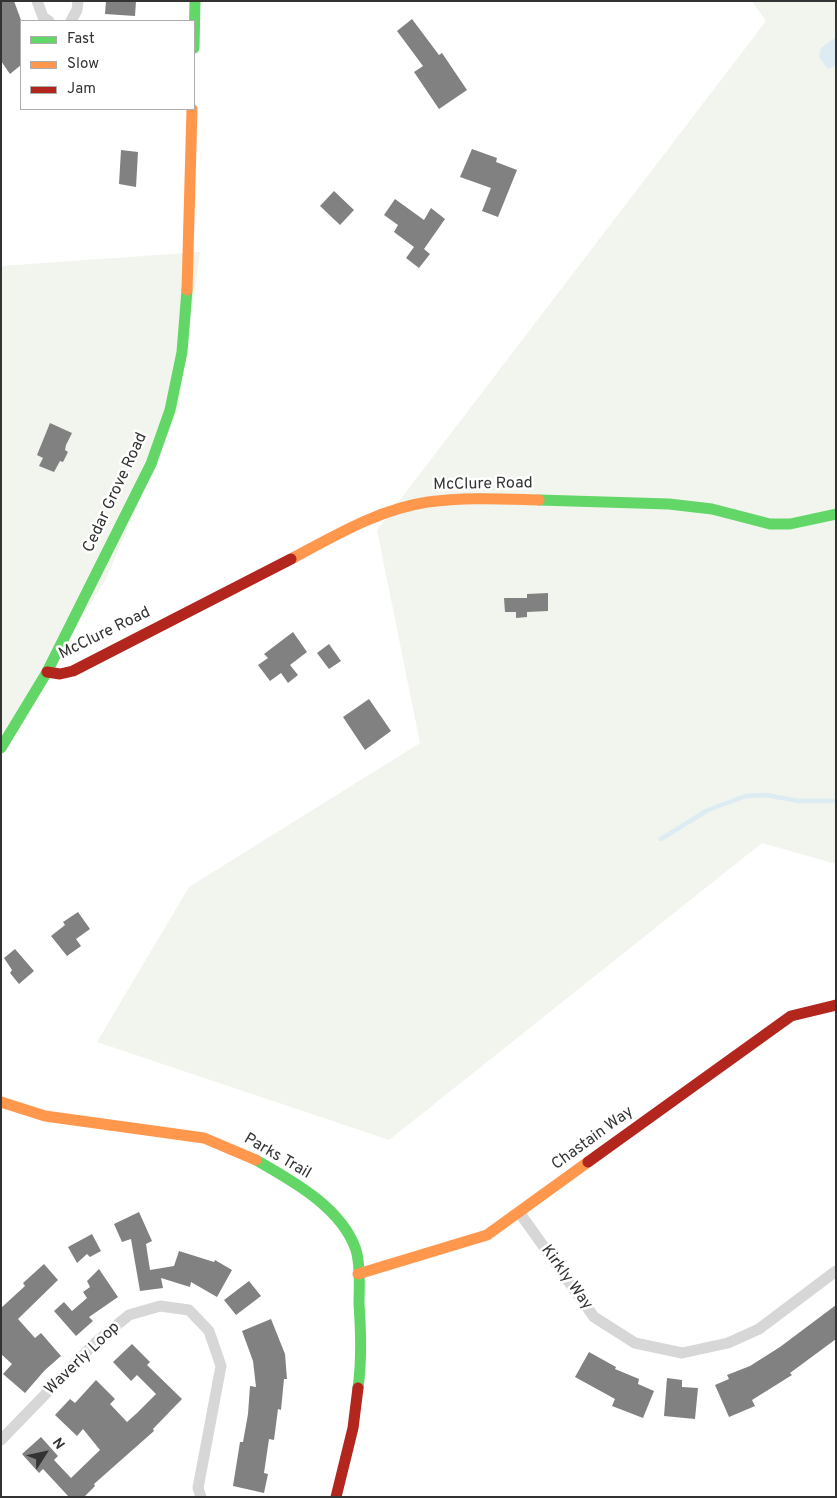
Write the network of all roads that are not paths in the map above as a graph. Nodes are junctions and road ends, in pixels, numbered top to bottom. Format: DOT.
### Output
graph roads {
  1 [pos="37,1"];
  2 [pos="78,1"];
  3 [pos="195,1"];
  4 [pos="47,20"];
  5 [pos="72,20"];
  6 [pos="195,20"];
  7 [pos="192,110"];
  8 [pos="836,514"];
  9 [pos="47,672"];
  10 [pos="1,748"];
  11 [pos="836,1006"];
  12 [pos="1,1102"];
  13 [pos="519,1212"];
  14 [pos="836,1271"];
  15 [pos="358,1274"];
  16 [pos="1,1440"];
  17 [pos="201,1497"];
  18 [pos="336,1497"];
  1 -- 4 [label="street"];
  2 -- 5 [label="street"];
  3 -- 6 [label="street"];
  7 -- 9 [label="street, Cedar Grove Road"];
  8 -- 9 [label="street, McClure Road"];
  9 -- 10 [label="street, Cedar Grove Road"];
  11 -- 13 [label="street, Chastain Way"];
  12 -- 15 [label="street, Parks Trail"];
  13 -- 14 [label="street, Kirkly Way"];
  13 -- 15 [label="street, Chastain Way"];
  15 -- 18 [label="street, Parks Trail"];
  16 -- 17 [label="street, Waverly Loop"];
}
